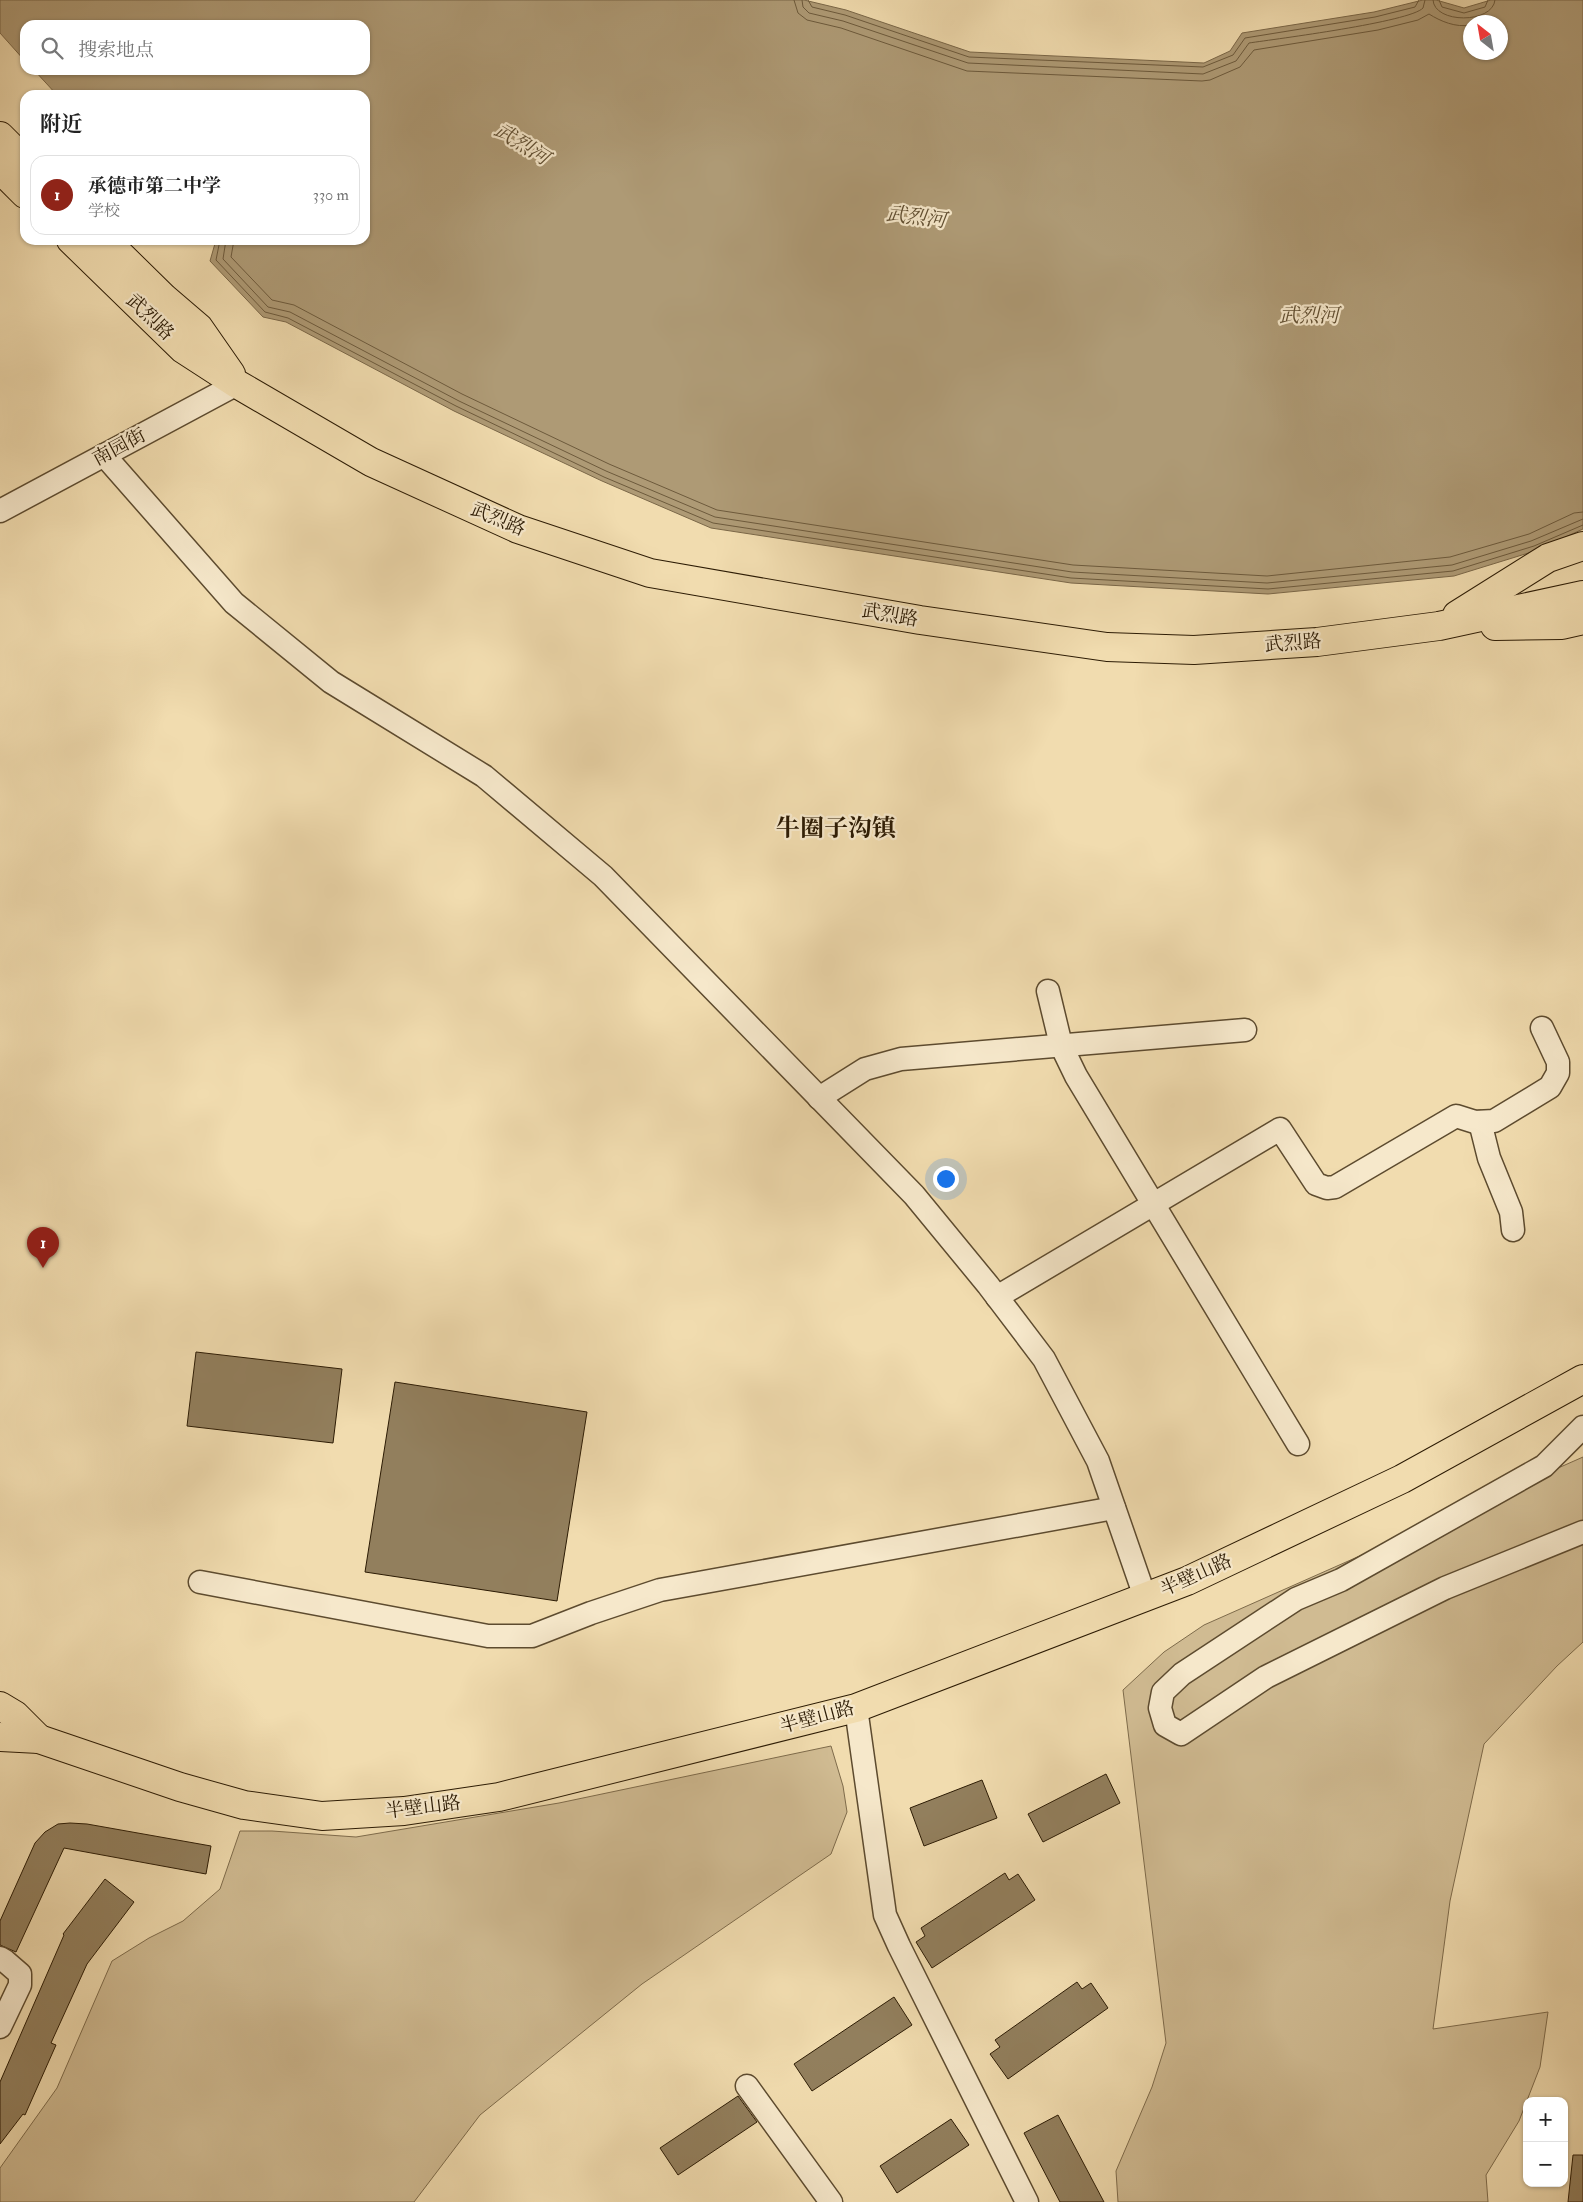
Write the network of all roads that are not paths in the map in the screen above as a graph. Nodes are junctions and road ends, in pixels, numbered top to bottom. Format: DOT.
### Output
graph roads {
  1 [pos="0,136"];
  2 [pos="20,156"];
  3 [pos="0,169"];
  4 [pos="20,189"];
  5 [pos="76,245"];
  6 [pos="110,245"];
  7 [pos="237,384"];
  8 [pos="104,455"];
  9 [pos="0,511"];
  10 [pos="1583,546"];
  11 [pos="1583,595"];
  12 [pos="1583,620"];
  13 [pos="1439,626"];
  14 [pos="1048,991"];
  15 [pos="1542,1028"];
  16 [pos="1245,1030"];
  17 [pos="1061,1045"];
  18 [pos="819,1098"];
  19 [pos="1480,1122"];
  20 [pos="1154,1204"];
  21 [pos="1513,1230"];
  22 [pos="997,1297"];
  23 [pos="1583,1379"];
  24 [pos="1583,1427"];
  25 [pos="1298,1444"];
  26 [pos="1114,1508"];
  27 [pos="1583,1532"];
  28 [pos="200,1582"];
  29 [pos="1145,1597"];
  30 [pos="0,1706"];
  31 [pos="856,1708"];
  32 [pos="0,1737"];
  33 [pos="39,1739"];
  34 [pos="0,1958"];
  35 [pos="0,2027"];
  36 [pos="747,2086"];
  37 [pos="831,2202"];
  38 [pos="1027,2202"];
  1 -- 2 [label="main road"];
  3 -- 4 [label="main road"];
  5 -- 7 [label="main road, 武烈路"];
  6 -- 7 [label="main road, 武烈路"];
  7 -- 8 [label="street, 南园街"];
  7 -- 13 [label="main road, 武烈路"];
  8 -- 9 [label="street, 南园街"];
  8 -- 18 [label="street"];
  10 -- 13 [label="main road"];
  11 -- 13 [label="main road, 武烈路"];
  12 -- 13 [label="main road"];
  14 -- 17 [label="street"];
  15 -- 19 [label="street"];
  16 -- 17 [label="street"];
  17 -- 18 [label="street"];
  17 -- 20 [label="street"];
  18 -- 22 [label="street"];
  19 -- 20 [label="street"];
  19 -- 21 [label="street"];
  20 -- 22 [label="street"];
  20 -- 25 [label="street"];
  22 -- 26 [label="street"];
  23 -- 29 [label="main road, 半壁山路"];
  24 -- 27 [label="street"];
  26 -- 28 [label="street"];
  26 -- 29 [label="street"];
  29 -- 31 [label="main road, 半壁山路"];
  30 -- 33 [label="main road"];
  31 -- 33 [label="main road, 半壁山路"];
  31 -- 38 [label="street"];
  32 -- 33 [label="main road, 半壁山路"];
  34 -- 35 [label="street"];
  36 -- 37 [label="street"];
}
